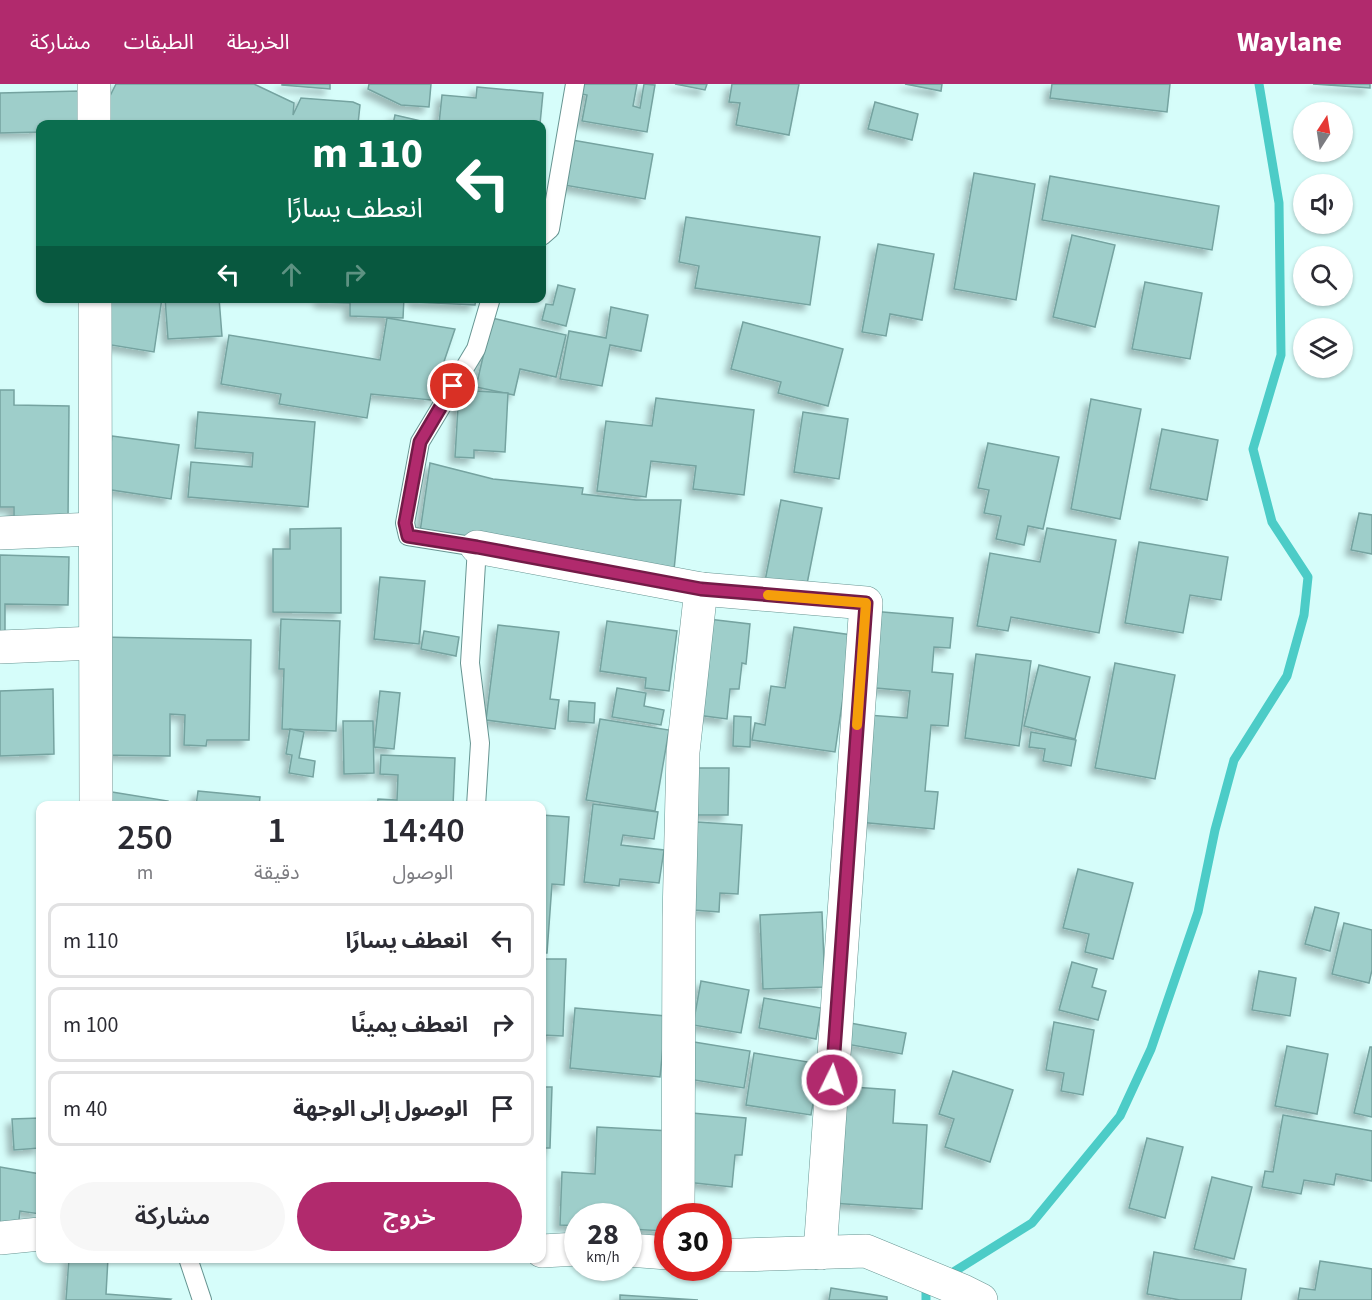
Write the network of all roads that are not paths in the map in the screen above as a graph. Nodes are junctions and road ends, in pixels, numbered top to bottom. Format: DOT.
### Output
graph roads {
  1 [pos="94,84"];
  2 [pos="575,84"];
  3 [pos="94,120"];
  4 [pos="546,233"];
  5 [pos="95,303"];
  6 [pos="490,303"];
  7 [pos="95,530"];
  8 [pos="0,533"];
  9 [pos="477,547"];
  10 [pos="701,589"];
  11 [pos="95,643"];
  12 [pos="0,646"];
  13 [pos="96,801"];
  14 [pos="476,801"];
  15 [pos="678,1203"];
  16 [pos="36,1234"];
  17 [pos="0,1238"];
  18 [pos="564,1250"];
  19 [pos="546,1251"];
  20 [pos="820,1253"];
  21 [pos="732,1255"];
  22 [pos="190,1263"];
  23 [pos="202,1300"];
  24 [pos="981,1300"];
  1 -- 3 [label="street"];
  2 -- 4 [label="lane"];
  5 -- 7 [label="street"];
  6 -- 9 [label="lane"];
  7 -- 8 [label="street"];
  7 -- 11 [label="street"];
  9 -- 10 [label="street"];
  9 -- 14 [label="lane"];
  10 -- 15 [label="street"];
  10 -- 20 [label="street"];
  11 -- 12 [label="street"];
  11 -- 13 [label="street"];
  16 -- 17 [label="street"];
  18 -- 19 [label="street"];
  20 -- 21 [label="street"];
  20 -- 24 [label="street"];
  22 -- 23 [label="lane"];
}
